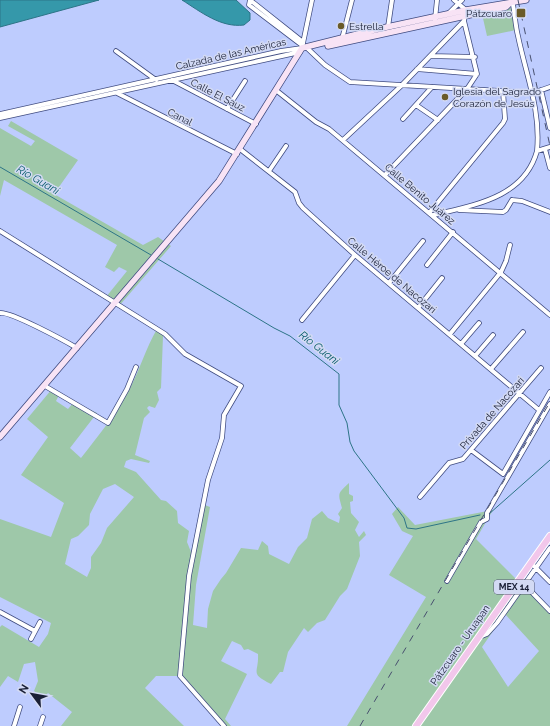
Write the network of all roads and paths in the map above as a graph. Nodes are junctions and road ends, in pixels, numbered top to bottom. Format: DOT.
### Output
graph roads {
  1 [pos="250,0"];
  2 [pos="312,0"];
  3 [pos="352,0"];
  4 [pos="392,0"];
  5 [pos="437,0"];
  6 [pos="454,0"];
  7 [pos="526,0"];
  8 [pos="460,2"];
  9 [pos="511,2"];
  10 [pos="448,14"];
  11 [pos="465,15"];
  12 [pos="434,19"];
  13 [pos="388,27"];
  14 [pos="378,32"];
  15 [pos="341,41"];
  16 [pos="304,48"];
  17 [pos="116,51"];
  18 [pos="430,56"];
  19 [pos="475,58"];
  20 [pos="417,69"];
  21 [pos="477,74"];
  22 [pos="172,79"];
  23 [pos="156,80"];
  24 [pos="244,81"];
  25 [pos="401,86"];
  26 [pos="550,87"];
  27 [pos="432,88"];
  28 [pos="467,89"];
  29 [pos="541,90"];
  30 [pos="277,91"];
  31 [pos="503,91"];
  32 [pos="117,93"];
  33 [pos="533,93"];
  34 [pos="80,99"];
  35 [pos="416,105"];
  36 [pos="227,109"];
  37 [pos="0,114"];
  38 [pos="0,118"];
  39 [pos="403,119"];
  40 [pos="438,120"];
  41 [pos="256,124"];
  42 [pos="550,128"];
  43 [pos="343,140"];
  44 [pos="286,146"];
  45 [pos="550,147"];
  46 [pos="545,149"];
  47 [pos="537,151"];
  48 [pos="238,152"];
  49 [pos="550,168"];
  50 [pos="269,171"];
  51 [pos="385,176"];
  52 [pos="511,190"];
  53 [pos="512,200"];
  54 [pos="456,209"];
  55 [pos="550,212"];
  56 [pos="431,213"];
  57 [pos="0,232"];
  58 [pos="453,232"];
  59 [pos="423,241"];
  60 [pos="510,245"];
  61 [pos="355,255"];
  62 [pos="428,265"];
  63 [pos="501,272"];
  64 [pos="442,278"];
  65 [pos="389,283"];
  66 [pos="115,303"];
  67 [pos="418,308"];
  68 [pos="0,314"];
  69 [pos="550,315"];
  70 [pos="302,320"];
  71 [pos="479,323"];
  72 [pos="523,332"];
  73 [pos="450,334"];
  74 [pos="492,335"];
  75 [pos="461,344"];
  76 [pos="77,348"];
  77 [pos="475,356"];
  78 [pos="136,367"];
  79 [pos="541,368"];
  80 [pos="491,369"];
  81 [pos="45,386"];
  82 [pos="550,392"];
  83 [pos="520,394"];
  84 [pos="550,404"];
  85 [pos="539,410"];
  86 [pos="0,437"];
  87 [pos="471,450"];
  88 [pos="420,498"];
  89 [pos="549,539"];
  90 [pos="550,548"];
  91 [pos="533,565"];
  92 [pos="448,581"];
  93 [pos="522,582"];
  94 [pos="550,582"];
  95 [pos="550,611"];
  96 [pos="0,612"];
  97 [pos="40,622"];
  98 [pos="35,631"];
  99 [pos="31,639"];
  100 [pos="20,707"];
  101 [pos="43,717"];
  102 [pos="14,726"];
  103 [pos="40,726"];
  104 [pos="224,726"];
  105 [pos="416,726"];
  1 -- 16 [label="street"];
  2 -- 16 [label="street"];
  3 -- 15 [label="street"];
  4 -- 13 [label="street"];
  5 -- 12 [label="street"];
  6 -- 8 [label="street"];
  7 -- 9 [label="main road, Calzada de las Américas"];
  8 -- 10 [label="street"];
  8 -- 11 [label="street"];
  9 -- 11 [label="main road, Calzada de las Américas"];
  9 -- 33 [label="street"];
  10 -- 11 [label="main road, Calzada de las Américas"];
  10 -- 12 [label="main road, Calzada de las Américas"];
  11 -- 12 [label="main road, Calzada de las Américas"];
  11 -- 18 [label="street"];
  11 -- 19 [label="street"];
  12 -- 13 [label="main road, Calzada de las Américas"];
  12 -- 14 [label="main road, Calzada de las Américas"];
  13 -- 14 [label="main road, Calzada de las Américas"];
  14 -- 15 [label="main road, Calzada de las Américas"];
  15 -- 16 [label="main road, Calzada de las Américas"];
  16 -- 22 [label="street, Calzada de las Américas"];
  16 -- 25 [label="street"];
  16 -- 30 [label="main road"];
  17 -- 23 [label="street"];
  18 -- 19 [label="street"];
  18 -- 20 [label="street"];
  19 -- 21 [label="street"];
  20 -- 21 [label="street"];
  20 -- 25 [label="street"];
  21 -- 28 [label="street"];
  22 -- 23 [label="street, Calzada de las Américas"];
  22 -- 32 [label="street, Calzada de las Américas"];
  22 -- 36 [label="street, Calle El Sauz"];
  23 -- 34 [label="street, Calzada de las Américas"];
  24 -- 36 [label="street"];
  25 -- 27 [label="street"];
  25 -- 43 [label="street"];
  26 -- 29 [label="street"];
  27 -- 28 [label="street"];
  27 -- 35 [label="street"];
  28 -- 31 [label="street"];
  28 -- 40 [label="street"];
  29 -- 33 [label="street"];
  29 -- 42 [label="street"];
  30 -- 41 [label="main road"];
  30 -- 43 [label="street, Calle Benito Juárez"];
  31 -- 33 [label="street"];
  31 -- 56 [label="street"];
  32 -- 34 [label="street, Calzada de las Américas"];
  32 -- 48 [label="street, Canal"];
  33 -- 47 [label="street"];
  34 -- 37 [label="street, Calzada de las Américas"];
  34 -- 38 [label="street, Calzada de las Américas"];
  35 -- 39 [label="street"];
  35 -- 40 [label="street"];
  36 -- 41 [label="street, Calle El Sauz"];
  40 -- 51 [label="street"];
  41 -- 48 [label="main road"];
  43 -- 51 [label="street, Calle Benito Juárez"];
  44 -- 50 [label="street"];
  45 -- 46 [label="street"];
  46 -- 47 [label="street"];
  46 -- 49 [label="street"];
  47 -- 52 [label="street"];
  48 -- 50 [label="street, Calle Héroe de Nacozari"];
  48 -- 66 [label="main road"];
  50 -- 61 [label="street, Calle Héroe de Nacozari"];
  51 -- 56 [label="street, Calle Benito Juárez"];
  52 -- 53 [label="street"];
  52 -- 54 [label="street"];
  53 -- 54 [label="street"];
  53 -- 55 [label="street"];
  54 -- 56 [label="street"];
  56 -- 58 [label="street, Calle Benito Juárez"];
  57 -- 66 [label="street"];
  58 -- 62 [label="street"];
  58 -- 63 [label="street, Calle Benito Juárez"];
  59 -- 65 [label="street"];
  60 -- 63 [label="street"];
  61 -- 65 [label="street, Calle Héroe de Nacozari"];
  61 -- 70 [label="street"];
  63 -- 69 [label="street, Calle Benito Juárez"];
  63 -- 73 [label="street"];
  64 -- 67 [label="street"];
  65 -- 67 [label="street, Calle Héroe de Nacozari"];
  66 -- 76 [label="main road"];
  66 -- 104 [label="street"];
  67 -- 73 [label="street, Calle Héroe de Nacozari"];
  68 -- 76 [label="street"];
  71 -- 75 [label="street"];
  72 -- 80 [label="street"];
  73 -- 75 [label="street, Calle Héroe de Nacozari"];
  74 -- 77 [label="street"];
  75 -- 77 [label="street, Calle Héroe de Nacozari"];
  76 -- 81 [label="main road"];
  77 -- 80 [label="street, Calle Héroe de Nacozari"];
  78 -- 81 [label="street"];
  79 -- 83 [label="street, Privada de Nacozari"];
  80 -- 83 [label="street, Calle Héroe de Nacozari"];
  81 -- 86 [label="main road"];
  82 -- 85 [label="street"];
  83 -- 85 [label="street, Calle Héroe de Nacozari"];
  83 -- 87 [label="street, Privada de Nacozari"];
  84 -- 92 [label="street"];
  85 -- 87 [label="street"];
  87 -- 88 [label="street, Privada de Nacozari"];
  89 -- 91 [label="main road, Pátzcuaro - Uruapan / MEX 14"];
  90 -- 91 [label="street"];
  91 -- 93 [label="main road, Pátzcuaro - Uruapan / MEX 14"];
  91 -- 94 [label="street"];
  93 -- 95 [label="street"];
  93 -- 105 [label="main road, Pátzcuaro - Uruapan / MEX 14"];
  96 -- 98 [label="street"];
  97 -- 98 [label="street"];
  98 -- 99 [label="street"];
  100 -- 102 [label="street"];
  101 -- 103 [label="street"];
}
